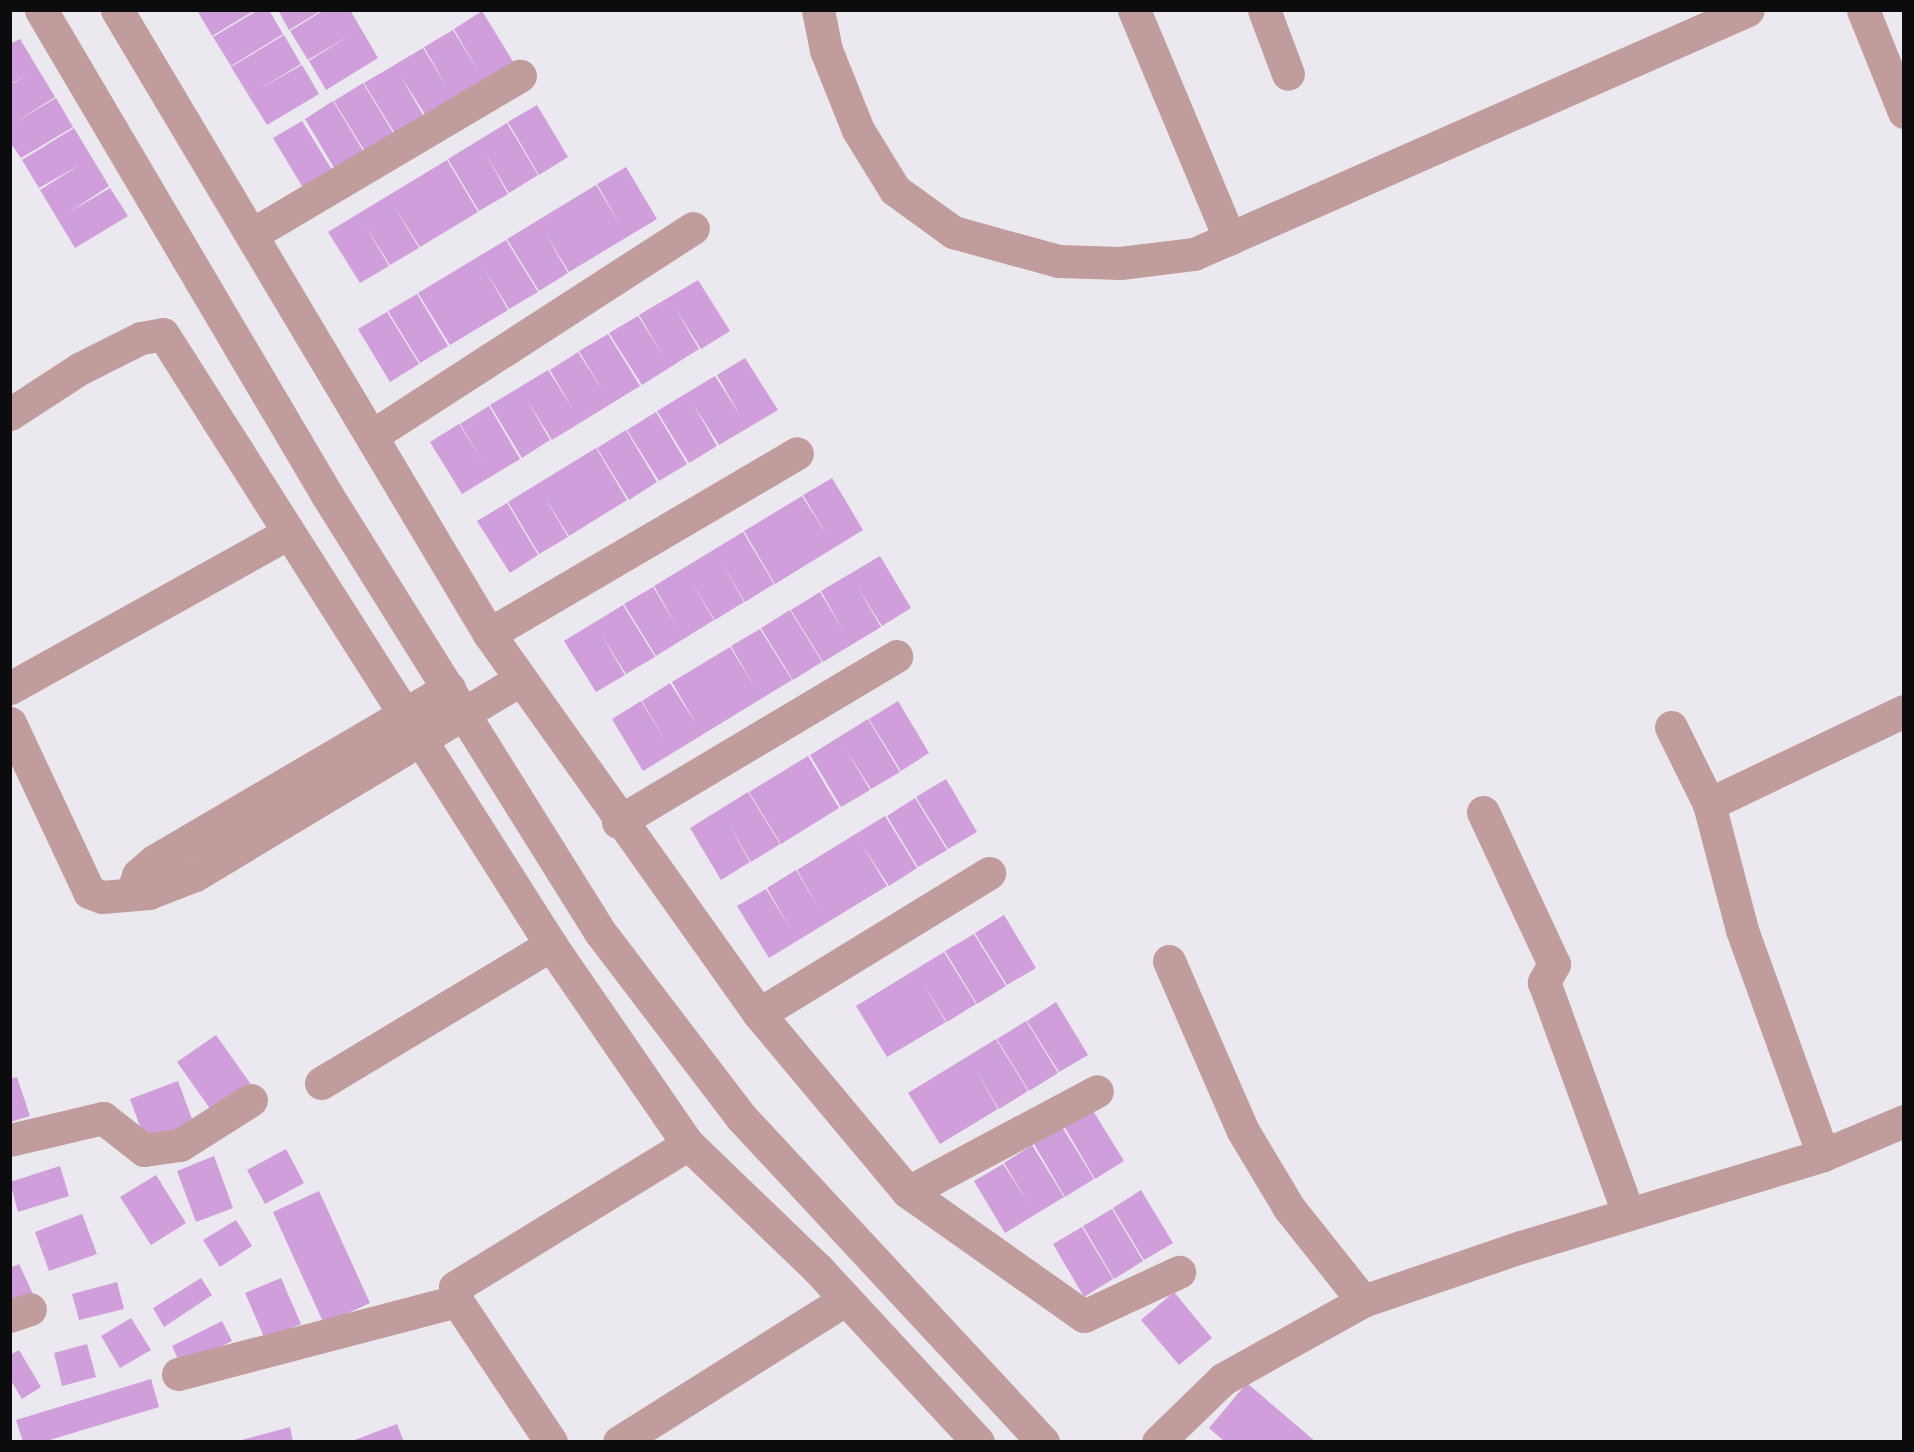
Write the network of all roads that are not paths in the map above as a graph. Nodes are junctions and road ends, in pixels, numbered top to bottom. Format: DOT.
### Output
graph roads {
  1 [pos="41,10"];
  2 [pos="117,10"];
  3 [pos="818,10"];
  4 [pos="1134,10"];
  5 [pos="1264,10"];
  6 [pos="1748,10"];
  7 [pos="1863,10"];
  8 [pos="1288,74"];
  9 [pos="520,76"];
  10 [pos="1903,111"];
  11 [pos="693,228"];
  12 [pos="254,233"];
  13 [pos="1230,239"];
  14 [pos="10,414"];
  15 [pos="373,435"];
  16 [pos="797,453"];
  17 [pos="288,533"];
  18 [pos="489,634"];
  19 [pos="896,656"];
  20 [pos="520,680"];
  21 [pos="10,688"];
  22 [pos="457,700"];
  23 [pos="1904,711"];
  24 [pos="10,723"];
  25 [pos="1671,727"];
  26 [pos="412,728"];
  27 [pos="1709,804"];
  28 [pos="1483,812"];
  29 [pos="618,822"];
  30 [pos="989,873"];
  31 [pos="551,945"];
  32 [pos="1169,961"];
  33 [pos="759,1014"];
  34 [pos="321,1083"];
  35 [pos="1097,1091"];
  36 [pos="251,1100"];
  37 [pos="1904,1121"];
  38 [pos="10,1140"];
  39 [pos="688,1144"];
  40 [pos="1823,1155"];
  41 [pos="908,1192"];
  42 [pos="1628,1213"];
  43 [pos="1179,1272"];
  44 [pos="846,1299"];
  45 [pos="457,1301"];
  46 [pos="1363,1301"];
  47 [pos="178,1374"];
  48 [pos="551,1442"];
  49 [pos="620,1442"];
  50 [pos="978,1442"];
  51 [pos="1043,1442"];
  52 [pos="1158,1442"];
  1 -- 22 [label="street"];
  2 -- 12 [label="street"];
  3 -- 13 [label="street"];
  4 -- 13 [label="street"];
  5 -- 8 [label="street"];
  6 -- 13 [label="street"];
  7 -- 10 [label="street"];
  9 -- 12 [label="street"];
  11 -- 15 [label="street"];
  12 -- 15 [label="street"];
  14 -- 17 [label="street"];
  15 -- 18 [label="street"];
  16 -- 18 [label="street"];
  17 -- 21 [label="street"];
  17 -- 26 [label="street"];
  18 -- 20 [label="street"];
  19 -- 29 [label="street"];
  20 -- 22 [label="street"];
  20 -- 29 [label="street"];
  22 -- 26 [label="street"];
  22 -- 51 [label="street"];
  23 -- 27 [label="street"];
  24 -- 26 [label="street"];
  25 -- 27 [label="street"];
  26 -- 31 [label="street"];
  27 -- 40 [label="street"];
  28 -- 42 [label="street"];
  29 -- 33 [label="street"];
  30 -- 33 [label="street"];
  31 -- 34 [label="street"];
  31 -- 39 [label="street"];
  32 -- 46 [label="street"];
  33 -- 41 [label="street"];
  35 -- 41 [label="street"];
  36 -- 38 [label="street"];
  37 -- 40 [label="street"];
  39 -- 44 [label="street"];
  39 -- 45 [label="street"];
  40 -- 42 [label="street"];
  41 -- 43 [label="street"];
  42 -- 46 [label="street"];
  44 -- 49 [label="street"];
  44 -- 50 [label="street"];
  45 -- 47 [label="street"];
  45 -- 48 [label="street"];
  46 -- 52 [label="street"];
}
